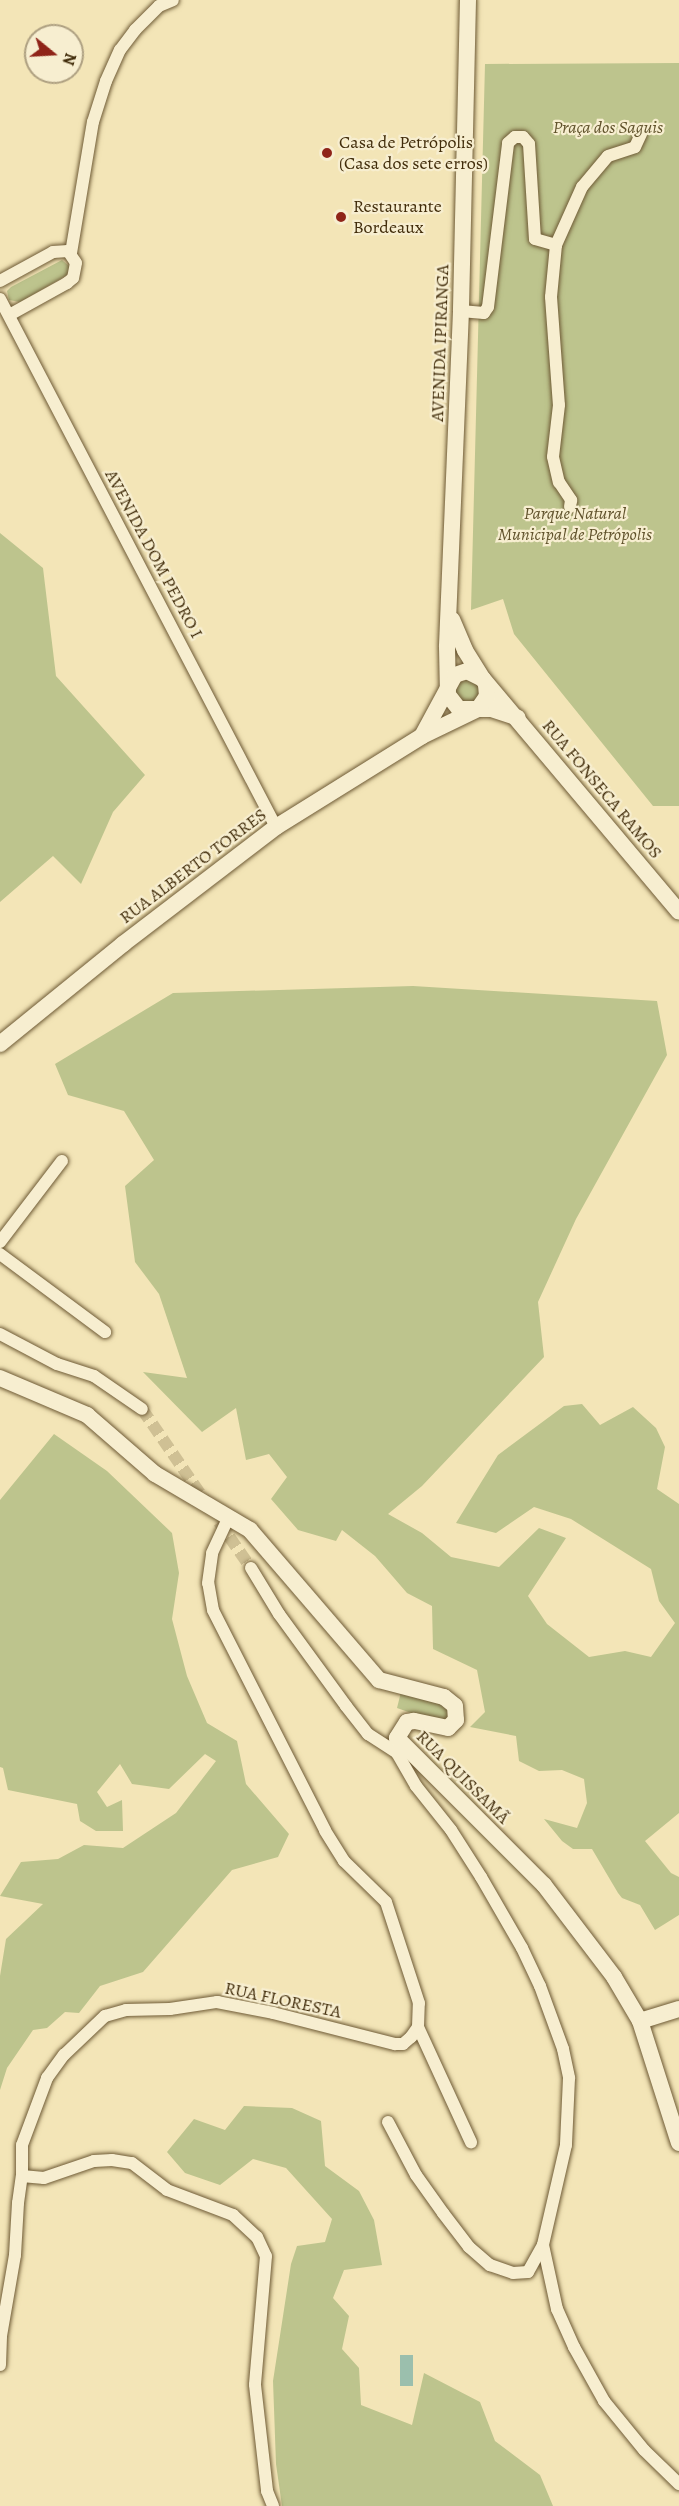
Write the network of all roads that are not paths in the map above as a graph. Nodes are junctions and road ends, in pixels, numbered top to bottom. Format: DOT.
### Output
graph roads {
  1 [pos="172,0"];
  2 [pos="468,0"];
  3 [pos="641,134"];
  4 [pos="556,244"];
  5 [pos="70,253"];
  6 [pos="0,282"];
  7 [pos="0,299"];
  8 [pos="461,311"];
  9 [pos="9,315"];
  10 [pos="570,507"];
  11 [pos="450,615"];
  12 [pos="483,679"];
  13 [pos="448,688"];
  14 [pos="478,709"];
  15 [pos="518,718"];
  16 [pos="422,736"];
  17 [pos="276,827"];
  18 [pos="679,912"];
  19 [pos="0,1044"];
  20 [pos="62,1161"];
  21 [pos="0,1242"];
  22 [pos="0,1254"];
  23 [pos="105,1332"];
  24 [pos="0,1334"];
  25 [pos="0,1378"];
  26 [pos="142,1409"];
  27 [pos="228,1518"];
  28 [pos="251,1568"];
  29 [pos="397,1745"];
  30 [pos="679,2009"];
  31 [pos="640,2021"];
  32 [pos="418,2026"];
  33 [pos="388,2122"];
  34 [pos="471,2142"];
  35 [pos="679,2143"];
  36 [pos="22,2175"];
  37 [pos="543,2245"];
  38 [pos="0,2365"];
  39 [pos="679,2484"];
  40 [pos="273,2506"];
  1 -- 5 [label="street"];
  2 -- 8 [label="street, AVENIDA IPIRANGA"];
  3 -- 4 [label="street"];
  4 -- 8 [label="street"];
  4 -- 10 [label="street"];
  5 -- 6 [label="street"];
  5 -- 9 [label="street"];
  7 -- 9 [label="street, AVENIDA DOM PEDRO I"];
  8 -- 11 [label="street, AVENIDA IPIRANGA"];
  9 -- 17 [label="street, AVENIDA DOM PEDRO I"];
  11 -- 12 [label="street, AVENIDA IPIRANGA"];
  11 -- 13 [label="street, AVENIDA IPIRANGA"];
  12 -- 13 [label="street"];
  12 -- 14 [label="street"];
  12 -- 15 [label="street, RUA FONSECA RAMOS"];
  13 -- 14 [label="street"];
  13 -- 16 [label="street, RUA ALBERTO TORRES"];
  14 -- 15 [label="street, RUA FONSECA RAMOS"];
  14 -- 16 [label="street, RUA ALBERTO TORRES"];
  15 -- 18 [label="street, RUA FONSECA RAMOS"];
  16 -- 17 [label="street, RUA ALBERTO TORRES"];
  17 -- 19 [label="street, RUA ALBERTO TORRES"];
  20 -- 21 [label="street"];
  22 -- 23 [label="street"];
  24 -- 26 [label="street"];
  25 -- 27 [label="street"];
  27 -- 29 [label="street, RUA QUISSAMÃ"];
  27 -- 32 [label="street"];
  28 -- 29 [label="street"];
  29 -- 31 [label="street, RUA QUISSAMÃ"];
  29 -- 37 [label="street"];
  30 -- 31 [label="street"];
  31 -- 35 [label="street, RUA QUISSAMÃ"];
  32 -- 34 [label="street"];
  32 -- 36 [label="street, RUA FLORESTA"];
  33 -- 37 [label="street"];
  36 -- 38 [label="street"];
  36 -- 40 [label="street"];
  37 -- 39 [label="street"];
}
